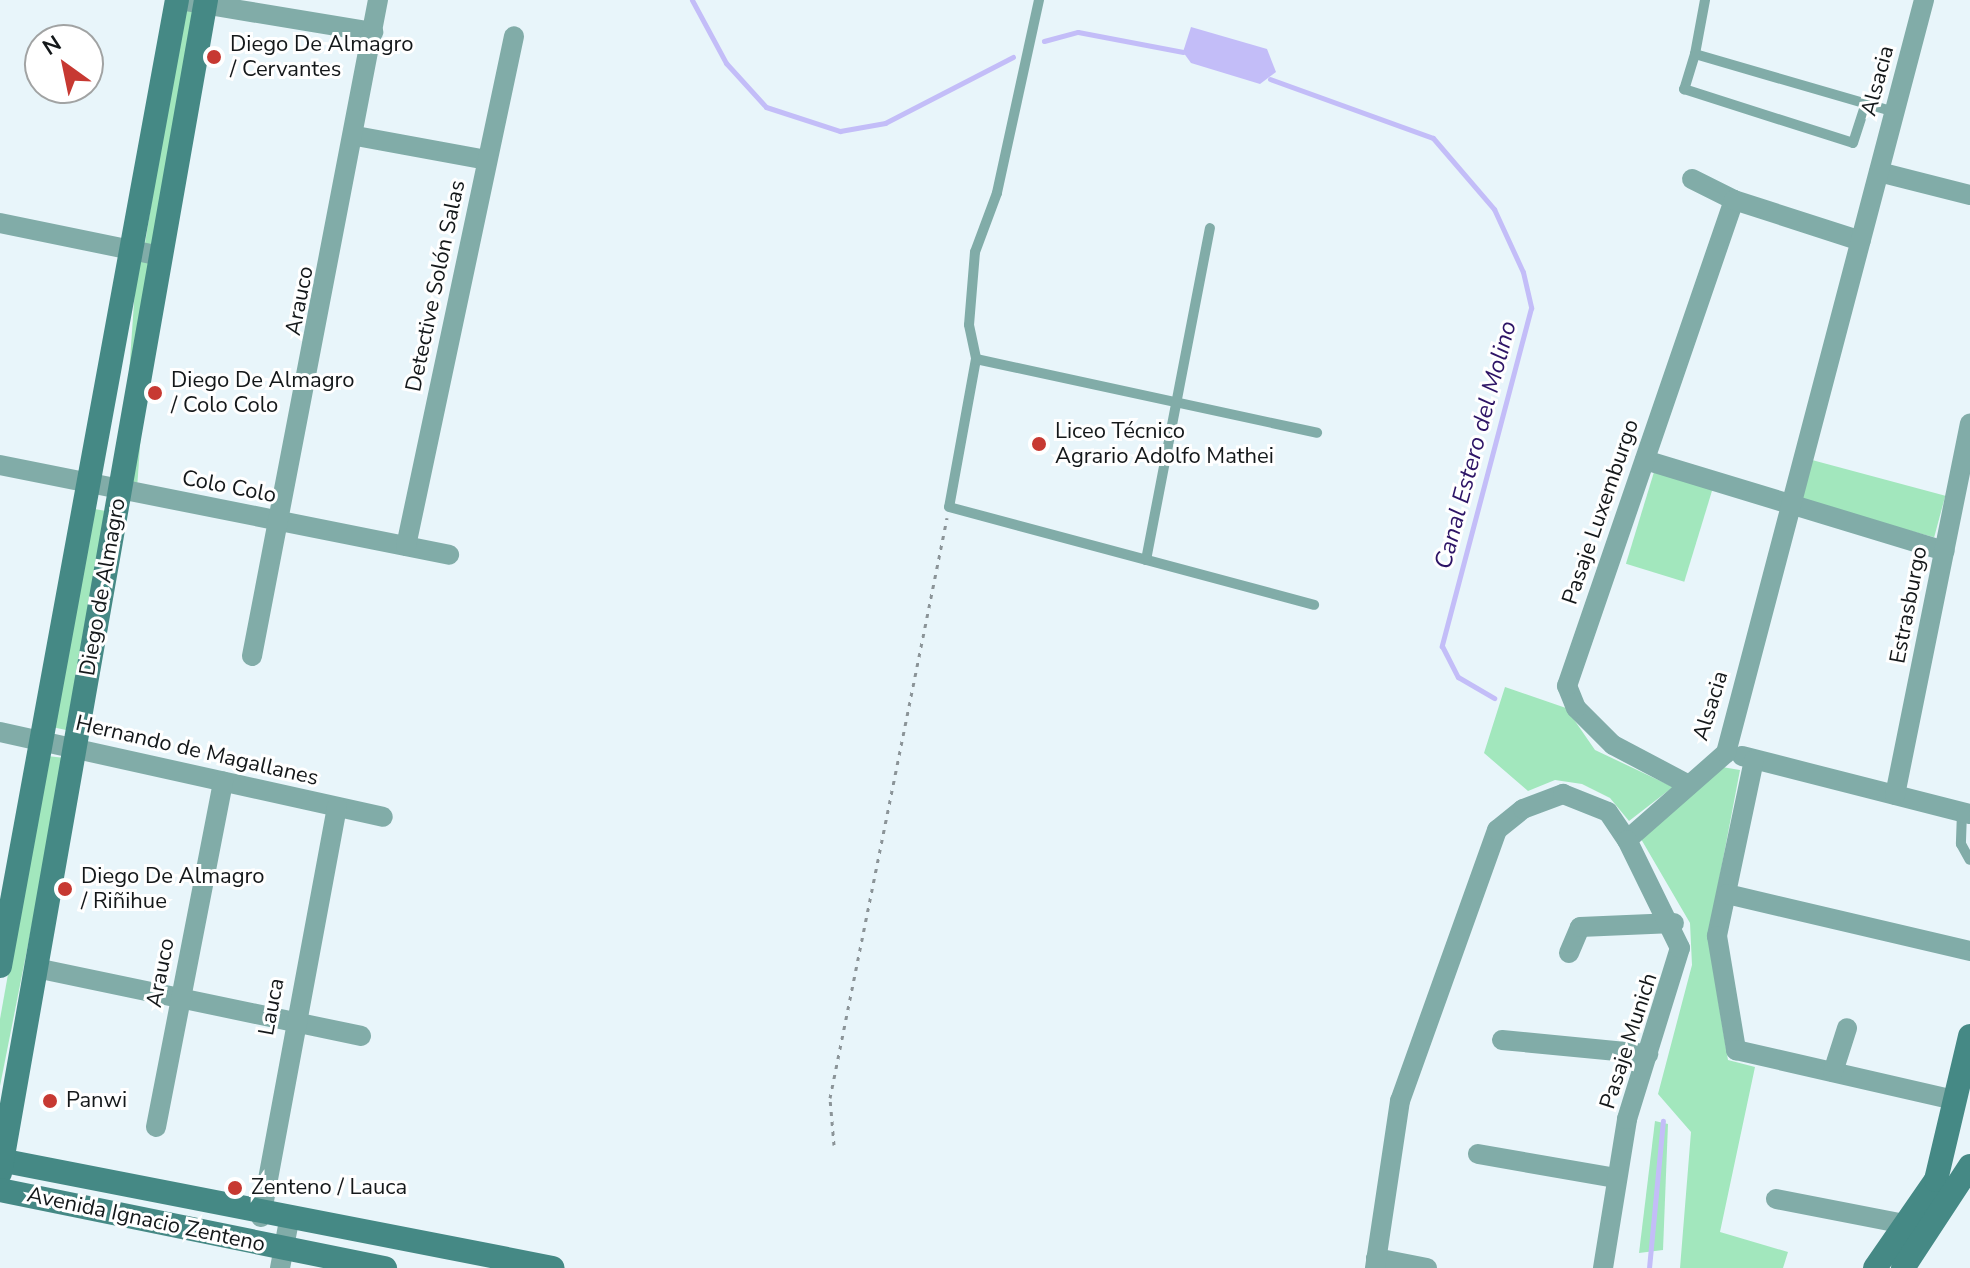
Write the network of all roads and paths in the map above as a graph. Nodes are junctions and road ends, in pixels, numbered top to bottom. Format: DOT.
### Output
graph roads {
  1 [pos="178,0"];
  2 [pos="378,0"];
  3 [pos="1039,0"];
  4 [pos="1705,0"];
  5 [pos="1924,0"];
  6 [pos="206,3"];
  7 [pos="373,32"];
  8 [pos="514,36"];
  9 [pos="1695,54"];
  10 [pos="1866,103"];
  11 [pos="1895,112"];
  12 [pos="356,136"];
  13 [pos="487,160"];
  14 [pos="1879,172"];
  15 [pos="1692,179"];
  16 [pos="1970,195"];
  17 [pos="1734,200"];
  18 [pos="0,223"];
  19 [pos="1210,228"];
  20 [pos="1861,241"];
  21 [pos="131,251"];
  22 [pos="161,256"];
  23 [pos="976,359"];
  24 [pos="1179,404"];
  25 [pos="1970,423"];
  26 [pos="1317,433"];
  27 [pos="1645,460"];
  28 [pos="0,465"];
  29 [pos="89,483"];
  30 [pos="121,489"];
  31 [pos="1792,504"];
  32 [pos="949,507"];
  33 [pos="281,522"];
  34 [pos="406,546"];
  35 [pos="1945,551"];
  36 [pos="449,555"];
  37 [pos="1146,560"];
  38 [pos="74,561"];
  39 [pos="107,566"];
  40 [pos="1314,605"];
  41 [pos="252,656"];
  42 [pos="0,732"];
  43 [pos="41,741"];
  44 [pos="75,748"];
  45 [pos="1726,753"];
  46 [pos="1754,760"];
  47 [pos="223,781"];
  48 [pos="1689,785"];
  49 [pos="1895,795"];
  50 [pos="337,807"];
  51 [pos="1966,813"];
  52 [pos="383,817"];
  53 [pos="1627,840"];
  54 [pos="1970,860"];
  55 [pos="1727,894"];
  56 [pos="6,905"];
  57 [pos="1674,923"];
  58 [pos="1970,951"];
  59 [pos="1569,953"];
  60 [pos="0,966"];
  61 [pos="36,968"];
  62 [pos="181,999"];
  63 [pos="293,1022"];
  64 [pos="1847,1028"];
  65 [pos="361,1036"];
  66 [pos="1970,1036"];
  67 [pos="1502,1040"];
  68 [pos="1648,1054"];
  69 [pos="1833,1072"];
  70 [pos="1955,1100"];
  71 [pos="156,1127"];
  72 [pos="834,1145"];
  73 [pos="1478,1154"];
  74 [pos="1,1165"];
  75 [pos="1970,1166"];
  76 [pos="1615,1178"];
  77 [pos="0,1190"];
  78 [pos="1776,1199"];
  79 [pos="261,1217"];
  80 [pos="289,1221"];
  81 [pos="1905,1224"];
  82 [pos="282,1258"];
  83 [pos="449,1259"];
  84 [pos="1376,1263"];
  85 [pos="355,1265"];
  86 [pos="1894,1265"];
  87 [pos="385,1268"];
  88 [pos="553,1268"];
  89 [pos="1427,1268"];
  90 [pos="1603,1268"];
  1 -- 6 [label="street"];
  1 -- 21 [label="main road, Diego de Almagro"];
  2 -- 7 [label="street, Arauco"];
  3 -- 23 [label="lane"];
  4 -- 9 [label="lane"];
  5 -- 11 [label="street, Alsacia"];
  6 -- 7 [label="street"];
  6 -- 22 [label="main road, Diego de Almagro"];
  7 -- 12 [label="street, Arauco"];
  8 -- 13 [label="street, Detective Solón Salas"];
  9 -- 10 [label="lane"];
  9 -- 10 [label="lane"];
  10 -- 11 [label="lane"];
  11 -- 14 [label="street, Alsacia"];
  12 -- 13 [label="street"];
  12 -- 33 [label="street, Arauco"];
  13 -- 34 [label="street, Detective Solón Salas"];
  14 -- 16 [label="street"];
  14 -- 20 [label="street, Alsacia"];
  15 -- 17 [label="street"];
  17 -- 20 [label="street"];
  17 -- 27 [label="street, Pasaje Luxemburgo"];
  18 -- 21 [label="street"];
  19 -- 24 [label="lane"];
  20 -- 31 [label="street, Alsacia"];
  21 -- 22 [label="street"];
  21 -- 29 [label="main road, Diego de Almagro"];
  22 -- 30 [label="main road, Diego de Almagro"];
  23 -- 24 [label="lane"];
  23 -- 32 [label="lane"];
  24 -- 26 [label="lane"];
  24 -- 37 [label="lane"];
  25 -- 35 [label="street, Estrasburgo"];
  27 -- 31 [label="street"];
  27 -- 48 [label="street, Pasaje Luxemburgo"];
  28 -- 29 [label="street, Colo Colo"];
  29 -- 30 [label="street, Colo Colo"];
  29 -- 38 [label="main road, Diego de Almagro"];
  30 -- 33 [label="street, Colo Colo"];
  30 -- 39 [label="main road, Diego de Almagro"];
  31 -- 35 [label="street"];
  31 -- 45 [label="street, Alsacia"];
  32 -- 37 [label="lane"];
  32 -- 72 [label="path"];
  33 -- 34 [label="street, Colo Colo"];
  33 -- 41 [label="street, Arauco"];
  34 -- 36 [label="street, Colo Colo"];
  35 -- 49 [label="street, Estrasburgo"];
  37 -- 40 [label="lane"];
  38 -- 39 [label="main road"];
  38 -- 43 [label="main road, Diego de Almagro"];
  39 -- 44 [label="main road, Diego de Almagro"];
  42 -- 43 [label="street, Hernando de Magallanes"];
  43 -- 44 [label="street, Hernando de Magallanes"];
  43 -- 56 [label="main road, Diego de Almagro"];
  44 -- 47 [label="street, Hernando de Magallanes"];
  44 -- 61 [label="main road, Diego de Almagro"];
  45 -- 46 [label="street"];
  45 -- 48 [label="street, Alsacia"];
  46 -- 49 [label="street"];
  46 -- 55 [label="street"];
  47 -- 50 [label="street, Hernando de Magallanes"];
  47 -- 62 [label="street, Arauco"];
  48 -- 53 [label="street, Alsacia"];
  49 -- 51 [label="street"];
  50 -- 52 [label="street, Hernando de Magallanes"];
  50 -- 63 [label="street, Lauca"];
  51 -- 54 [label="lane"];
  53 -- 57 [label="street, Pasaje Munich"];
  53 -- 84 [label="street"];
  55 -- 58 [label="street"];
  55 -- 69 [label="street"];
  56 -- 60 [label="main road, Diego de Almagro"];
  57 -- 59 [label="street"];
  57 -- 68 [label="street, Pasaje Munich"];
  61 -- 62 [label="street"];
  61 -- 74 [label="main road, Diego de Almagro"];
  62 -- 63 [label="street"];
  62 -- 71 [label="street, Arauco"];
  63 -- 65 [label="street"];
  63 -- 79 [label="street, Lauca"];
  64 -- 69 [label="street"];
  66 -- 70 [label="main road"];
  67 -- 68 [label="street"];
  68 -- 76 [label="street, Pasaje Munich"];
  69 -- 70 [label="street"];
  70 -- 81 [label="main road"];
  73 -- 76 [label="street"];
  74 -- 79 [label="main road, Avenida Ignacio Zenteno"];
  75 -- 86 [label="main road"];
  76 -- 90 [label="street, Pasaje Munich"];
  77 -- 82 [label="main road, Avenida Ignacio Zenteno"];
  78 -- 81 [label="street"];
  79 -- 80 [label="main road, Avenida Ignacio Zenteno"];
  80 -- 82 [label="street"];
  80 -- 83 [label="main road, Avenida Ignacio Zenteno"];
  81 -- 86 [label="main road"];
  82 -- 85 [label="main road, Avenida Ignacio Zenteno"];
  83 -- 88 [label="main road, Avenida Ignacio Zenteno"];
  84 -- 89 [label="street"];
  85 -- 87 [label="main road, Avenida Ignacio Zenteno"];
}
